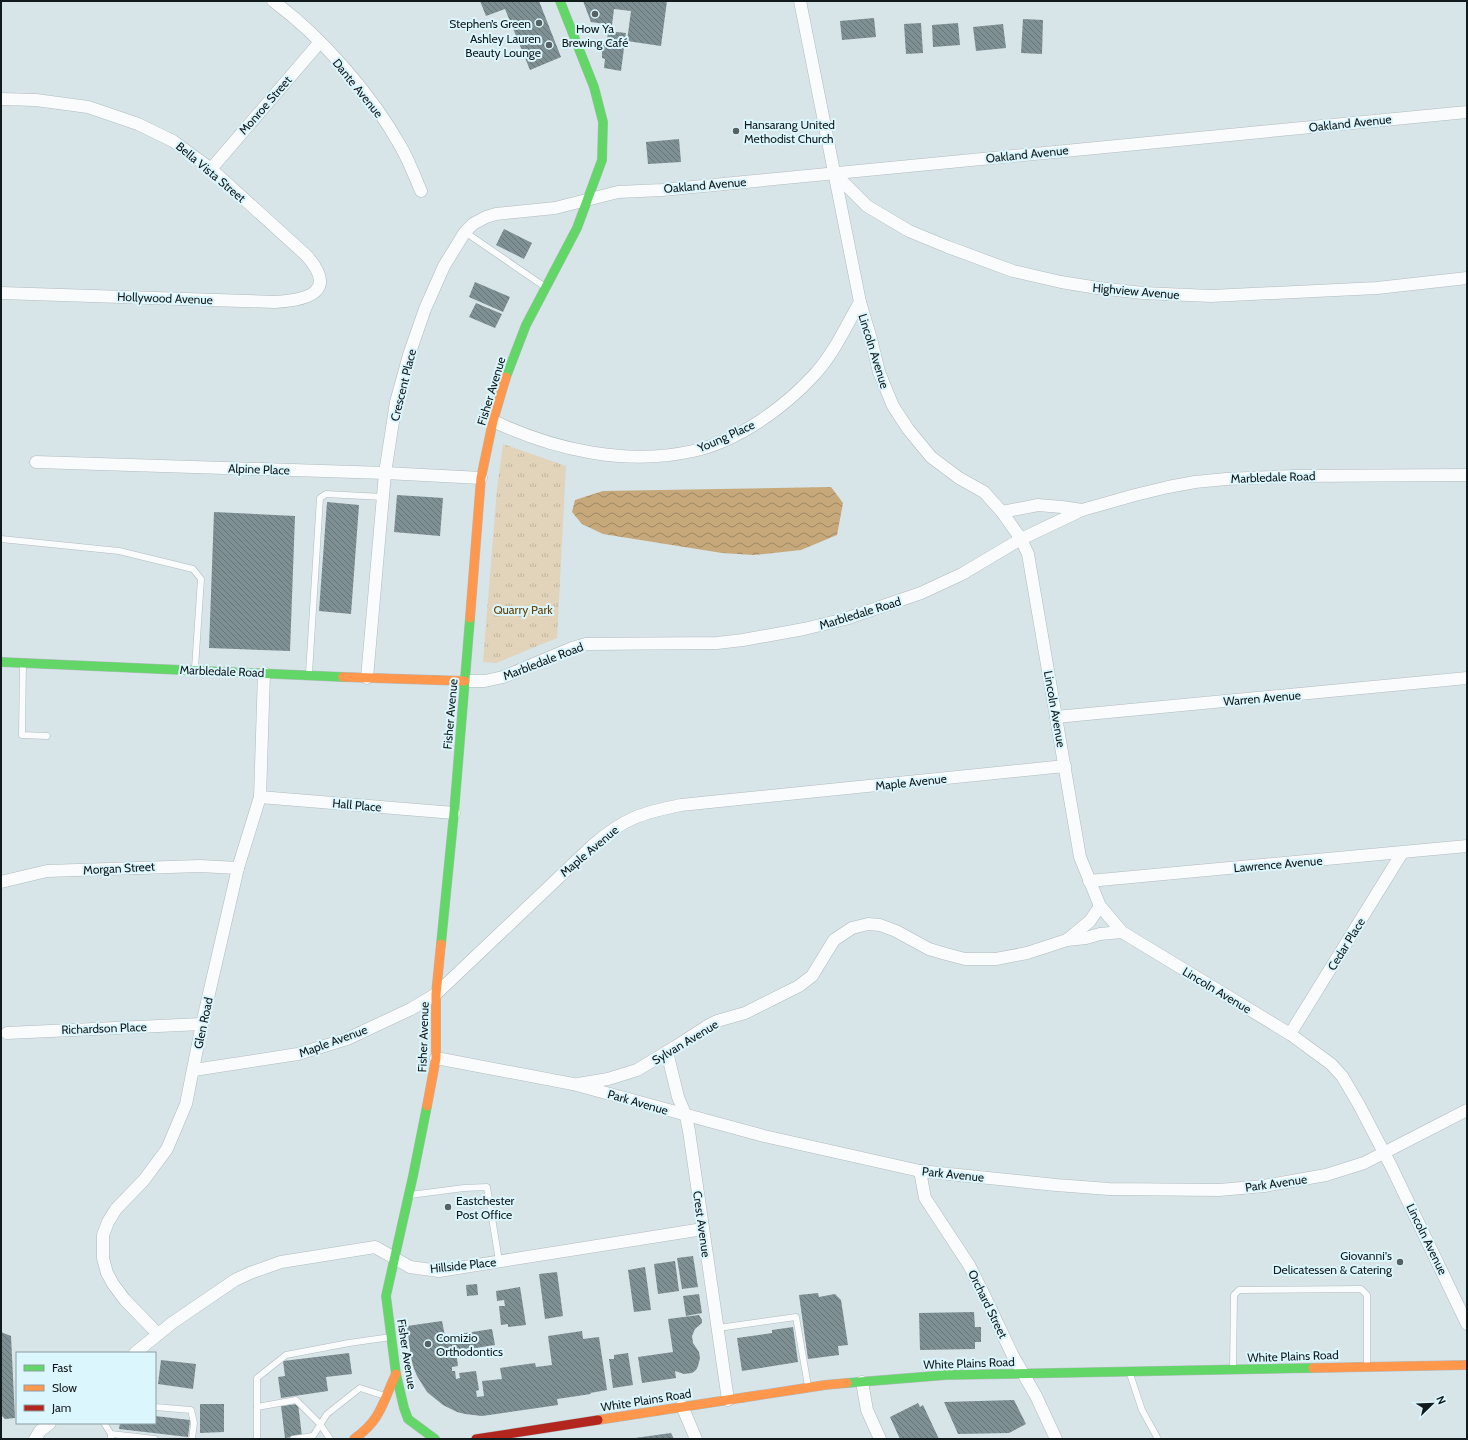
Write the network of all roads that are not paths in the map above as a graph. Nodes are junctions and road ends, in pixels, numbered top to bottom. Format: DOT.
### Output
graph roads {
  1 [pos="273,1"];
  2 [pos="560,1"];
  3 [pos="800,1"];
  4 [pos="320,42"];
  5 [pos="1,99"];
  6 [pos="1467,112"];
  7 [pos="211,169"];
  8 [pos="834,173"];
  9 [pos="421,191"];
  10 [pos="588,199"];
  11 [pos="465,232"];
  12 [pos="1467,278"];
  13 [pos="321,282"];
  14 [pos="545,286"];
  15 [pos="1,293"];
  16 [pos="860,302"];
  17 [pos="493,421"];
  18 [pos="36,462"];
  19 [pos="385,473"];
  20 [pos="1467,475"];
  21 [pos="481,478"];
  22 [pos="383,497"];
  23 [pos="1082,510"];
  24 [pos="1002,512"];
  25 [pos="1,539"];
  26 [pos="1021,539"];
  27 [pos="1,662"];
  28 [pos="23,662"];
  29 [pos="195,670"];
  30 [pos="264,673"];
  31 [pos="309,675"];
  32 [pos="367,678"];
  33 [pos="1467,678"];
  34 [pos="465,681"];
  35 [pos="1056,717"];
  36 [pos="47,736"];
  37 [pos="1065,766"];
  38 [pos="260,797"];
  39 [pos="454,813"];
  40 [pos="1467,846"];
  41 [pos="1402,853"];
  42 [pos="238,868"];
  43 [pos="1088,881"];
  44 [pos="1,882"];
  45 [pos="1100,906"];
  46 [pos="1122,932"];
  47 [pos="1067,940"];
  48 [pos="436,994"];
  49 [pos="202,1024"];
  50 [pos="7,1033"];
  51 [pos="1290,1034"];
  52 [pos="667,1052"];
  53 [pos="436,1058"];
  54 [pos="194,1070"];
  55 [pos="573,1084"];
  56 [pos="1467,1110"];
  57 [pos="686,1116"];
  58 [pos="1383,1152"];
  59 [pos="920,1171"];
  60 [pos="409,1195"];
  61 [pos="703,1229"];
  62 [pos="394,1257"];
  63 [pos="499,1261"];
  64 [pos="1462,1298"];
  65 [pos="1467,1324"];
  66 [pos="718,1328"];
  67 [pos="158,1334"];
  68 [pos="392,1337"];
  69 [pos="136,1352"];
  70 [pos="1467,1365"];
  71 [pos="1367,1366"];
  72 [pos="1233,1370"];
  73 [pos="1129,1371"];
  74 [pos="1024,1373"];
  75 [pos="396,1374"];
  76 [pos="862,1382"];
  77 [pos="808,1388"];
  78 [pos="386,1396"];
  79 [pos="728,1400"];
  80 [pos="682,1406"];
  81 [pos="156,1407"];
  82 [pos="257,1407"];
  83 [pos="49,1424"];
  84 [pos="104,1424"];
  85 [pos="320,1424"];
  86 [pos="557,1426"];
  87 [pos="111,1437"];
  88 [pos="35,1439"];
  89 [pos="155,1439"];
  90 [pos="192,1439"];
  91 [pos="257,1439"];
  92 [pos="293,1439"];
  93 [pos="330,1439"];
  94 [pos="354,1439"];
  95 [pos="436,1439"];
  96 [pos="476,1439"];
  97 [pos="547,1439"];
  98 [pos="696,1439"];
  99 [pos="880,1439"];
  100 [pos="1056,1439"];
  101 [pos="1158,1439"];
  1 -- 4 [label="street, Dante Avenue"];
  2 -- 10 [label="street, Fisher Avenue"];
  3 -- 8 [label="street, Lincoln Avenue"];
  4 -- 7 [label="street, Monroe Street"];
  4 -- 9 [label="street, Dante Avenue"];
  5 -- 7 [label="street, Bella Vista Street"];
  6 -- 8 [label="street, Oakland Avenue"];
  7 -- 13 [label="street, Bella Vista Street"];
  8 -- 10 [label="street, Oakland Avenue"];
  8 -- 12 [label="street, Highview Avenue"];
  8 -- 16 [label="street, Lincoln Avenue"];
  10 -- 11 [label="street, Crescent Place"];
  10 -- 14 [label="street, Fisher Avenue"];
  11 -- 14 [label="lane"];
  11 -- 19 [label="street, Crescent Place"];
  13 -- 15 [label="street, Hollywood Avenue"];
  14 -- 17 [label="street, Fisher Avenue"];
  16 -- 17 [label="street, Young Place"];
  16 -- 24 [label="street, Lincoln Avenue"];
  17 -- 21 [label="street, Fisher Avenue"];
  18 -- 19 [label="street, Alpine Place"];
  19 -- 21 [label="street, Alpine Place"];
  19 -- 22 [label="street, Crescent Place"];
  20 -- 23 [label="street, Marbledale Road"];
  21 -- 34 [label="street, Fisher Avenue"];
  22 -- 31 [label="lane"];
  22 -- 32 [label="street, Crescent Place"];
  23 -- 24 [label="street, Marbledale Road"];
  23 -- 26 [label="street, Marbledale Road"];
  24 -- 26 [label="street, Lincoln Avenue"];
  25 -- 29 [label="lane"];
  26 -- 34 [label="street, Marbledale Road"];
  26 -- 35 [label="street, Lincoln Avenue"];
  27 -- 28 [label="street, Marbledale Road"];
  28 -- 29 [label="street, Marbledale Road"];
  28 -- 36 [label="lane"];
  29 -- 30 [label="street, Marbledale Road"];
  30 -- 31 [label="street, Marbledale Road"];
  30 -- 38 [label="street, Glen Road"];
  31 -- 32 [label="street, Marbledale Road"];
  32 -- 34 [label="street, Marbledale Road"];
  33 -- 35 [label="street, Warren Avenue"];
  34 -- 39 [label="street, Fisher Avenue"];
  35 -- 37 [label="street, Lincoln Avenue"];
  37 -- 43 [label="street, Lincoln Avenue"];
  37 -- 48 [label="street, Maple Avenue"];
  38 -- 39 [label="street, Hall Place"];
  38 -- 42 [label="street, Glen Road"];
  39 -- 48 [label="street, Fisher Avenue"];
  40 -- 41 [label="street, Lawrence Avenue"];
  41 -- 43 [label="street, Lawrence Avenue"];
  41 -- 51 [label="street, Cedar Place"];
  42 -- 44 [label="street, Morgan Street"];
  42 -- 49 [label="street, Glen Road"];
  43 -- 45 [label="street, Lincoln Avenue"];
  45 -- 46 [label="street, Lincoln Avenue"];
  45 -- 47 [label="street, Sylvan Avenue"];
  46 -- 47 [label="street, Sylvan Avenue"];
  46 -- 51 [label="street, Lincoln Avenue"];
  47 -- 52 [label="street, Sylvan Avenue"];
  48 -- 53 [label="street, Fisher Avenue"];
  48 -- 54 [label="street, Maple Avenue"];
  49 -- 50 [label="street, Richardson Place"];
  49 -- 54 [label="street, Glen Road"];
  51 -- 58 [label="street, Lincoln Avenue"];
  52 -- 55 [label="street, Sylvan Avenue"];
  52 -- 57 [label="street, Crest Avenue"];
  53 -- 55 [label="street, Park Avenue"];
  53 -- 60 [label="street, Fisher Avenue"];
  54 -- 67 [label="street, Glen Road"];
  55 -- 57 [label="street, Park Avenue"];
  56 -- 58 [label="street, Park Avenue"];
  57 -- 59 [label="street, Park Avenue"];
  57 -- 61 [label="street, Crest Avenue"];
  58 -- 59 [label="street, Park Avenue"];
  58 -- 64 [label="street, Lincoln Avenue"];
  59 -- 74 [label="street, Orchard Street"];
  60 -- 62 [label="street, Fisher Avenue"];
  60 -- 63 [label="lane"];
  61 -- 63 [label="street, Hillside Place"];
  61 -- 66 [label="street, Crest Avenue"];
  62 -- 63 [label="street, Hillside Place"];
  62 -- 67 [label="street, Hillside Place"];
  62 -- 68 [label="street, Fisher Avenue"];
  64 -- 65 [label="street, Lincoln Avenue"];
  66 -- 77 [label="lane"];
  66 -- 79 [label="street, Crest Avenue"];
  67 -- 69 [label="street, Hillside Place"];
  68 -- 75 [label="street, Fisher Avenue"];
  68 -- 82 [label="lane"];
  70 -- 71 [label="street, White Plains Road"];
  71 -- 72 [label="street, White Plains Road"];
  71 -- 72 [label="lane"];
  72 -- 73 [label="street, White Plains Road"];
  73 -- 74 [label="street, White Plains Road"];
  73 -- 101 [label="lane"];
  74 -- 76 [label="street, White Plains Road"];
  74 -- 100 [label="street, Orchard Street"];
  75 -- 78 [label="street"];
  75 -- 95 [label="street, Fisher Avenue"];
  76 -- 77 [label="street, White Plains Road"];
  76 -- 99 [label="street"];
  77 -- 79 [label="street, White Plains Road"];
  78 -- 85 [label="lane"];
  78 -- 94 [label="street"];
  79 -- 80 [label="street, White Plains Road"];
  80 -- 86 [label="street, White Plains Road"];
  80 -- 98 [label="street"];
  81 -- 90 [label="lane"];
  82 -- 85 [label="lane"];
  82 -- 91 [label="lane"];
  83 -- 88 [label="street"];
  84 -- 87 [label="lane"];
  85 -- 92 [label="lane"];
  85 -- 93 [label="lane"];
  86 -- 96 [label="street, White Plains Road"];
  86 -- 97 [label="street"];
  87 -- 89 [label="lane"];
}
